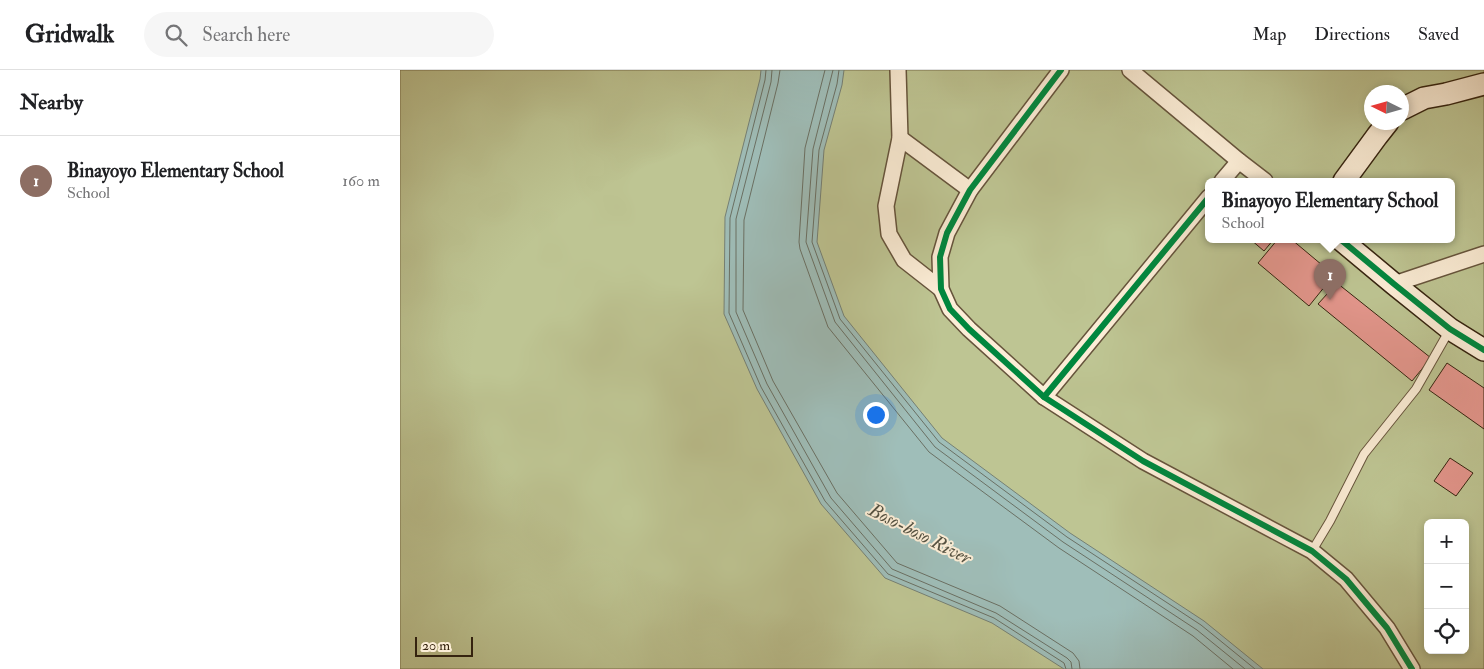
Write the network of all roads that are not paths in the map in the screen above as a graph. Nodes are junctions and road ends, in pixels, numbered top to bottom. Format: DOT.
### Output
graph roads {
  1 [pos="898,70"];
  2 [pos="1061,70"];
  3 [pos="1130,70"];
  4 [pos="1484,84"];
  5 [pos="1409,106"];
  6 [pos="1382,130"];
  7 [pos="900,138"];
  8 [pos="1238,161"];
  9 [pos="1224,178"];
  10 [pos="1261,178"];
  11 [pos="1346,178"];
  12 [pos="970,190"];
  13 [pos="1205,202"];
  14 [pos="1345,243"];
  15 [pos="1484,254"];
  16 [pos="1394,284"];
  17 [pos="941,289"];
  18 [pos="1450,329"];
  19 [pos="1484,350"];
  20 [pos="1044,397"];
  21 [pos="1312,551"];
  22 [pos="1412,669"];
  1 -- 7 [label="street"];
  2 -- 12 [label="street"];
  3 -- 8 [label="street"];
  4 -- 5 [label="street"];
  6 -- 11 [label="street"];
  7 -- 12 [label="street"];
  7 -- 17 [label="street"];
  8 -- 9 [label="street"];
  8 -- 10 [label="street"];
  12 -- 17 [label="street"];
  13 -- 20 [label="street"];
  14 -- 16 [label="street"];
  15 -- 16 [label="street"];
  16 -- 18 [label="street"];
  17 -- 20 [label="street"];
  18 -- 19 [label="street"];
  18 -- 21 [label="lane"];
  20 -- 21 [label="street"];
  21 -- 22 [label="street"];
}
